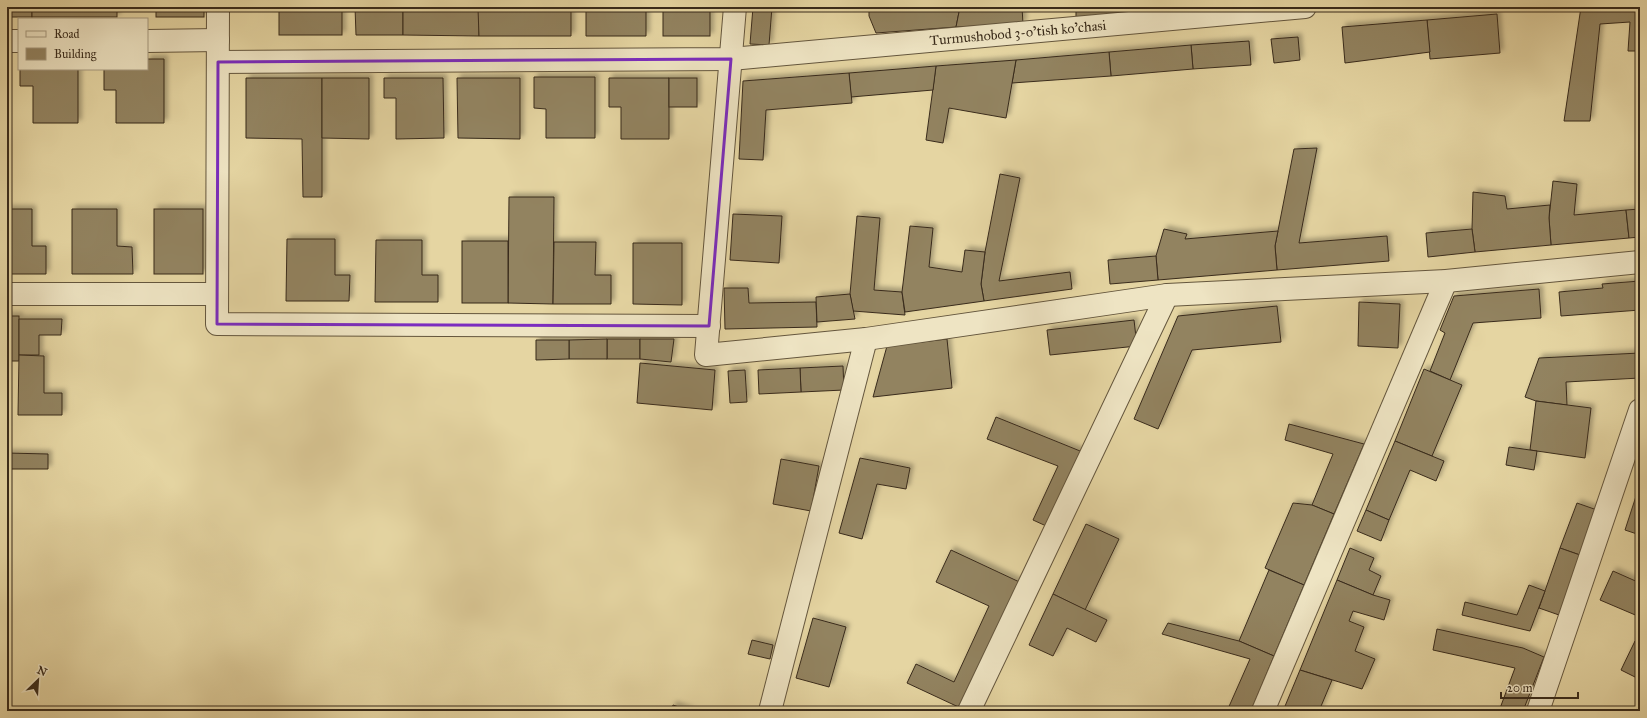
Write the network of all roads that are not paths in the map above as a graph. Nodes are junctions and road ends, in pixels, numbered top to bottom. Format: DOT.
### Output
graph roads {
  1 [pos="218,7"];
  2 [pos="735,7"];
  3 [pos="1305,7"];
  4 [pos="218,40"];
  5 [pos="7,41"];
  6 [pos="18,41"];
  7 [pos="148,41"];
  8 [pos="731,59"];
  9 [pos="218,62"];
  10 [pos="1640,262"];
  11 [pos="1446,280"];
  12 [pos="7,294"];
  13 [pos="217,294"];
  14 [pos="1167,295"];
  15 [pos="709,326"];
  16 [pos="866,338"];
  17 [pos="1640,410"];
  18 [pos="770,711"];
  19 [pos="969,711"];
  20 [pos="1263,711"];
  21 [pos="1538,711"];
  1 -- 4 [label="street"];
  2 -- 8 [label="street"];
  3 -- 8 [label="street, Turmushobod 3-o'tish ko'chasi"];
  4 -- 7 [label="street"];
  4 -- 9 [label="street"];
  5 -- 6 [label="street"];
  8 -- 9 [label="street, Turmushobod 3-o'tish ko'chasi"];
  8 -- 15 [label="street"];
  9 -- 13 [label="street"];
  10 -- 11 [label="street"];
  11 -- 14 [label="street"];
  11 -- 20 [label="street"];
  12 -- 13 [label="street"];
  13 -- 15 [label="street"];
  14 -- 16 [label="street"];
  14 -- 19 [label="street"];
  15 -- 16 [label="street"];
  16 -- 18 [label="street"];
  17 -- 21 [label="street"];
}
